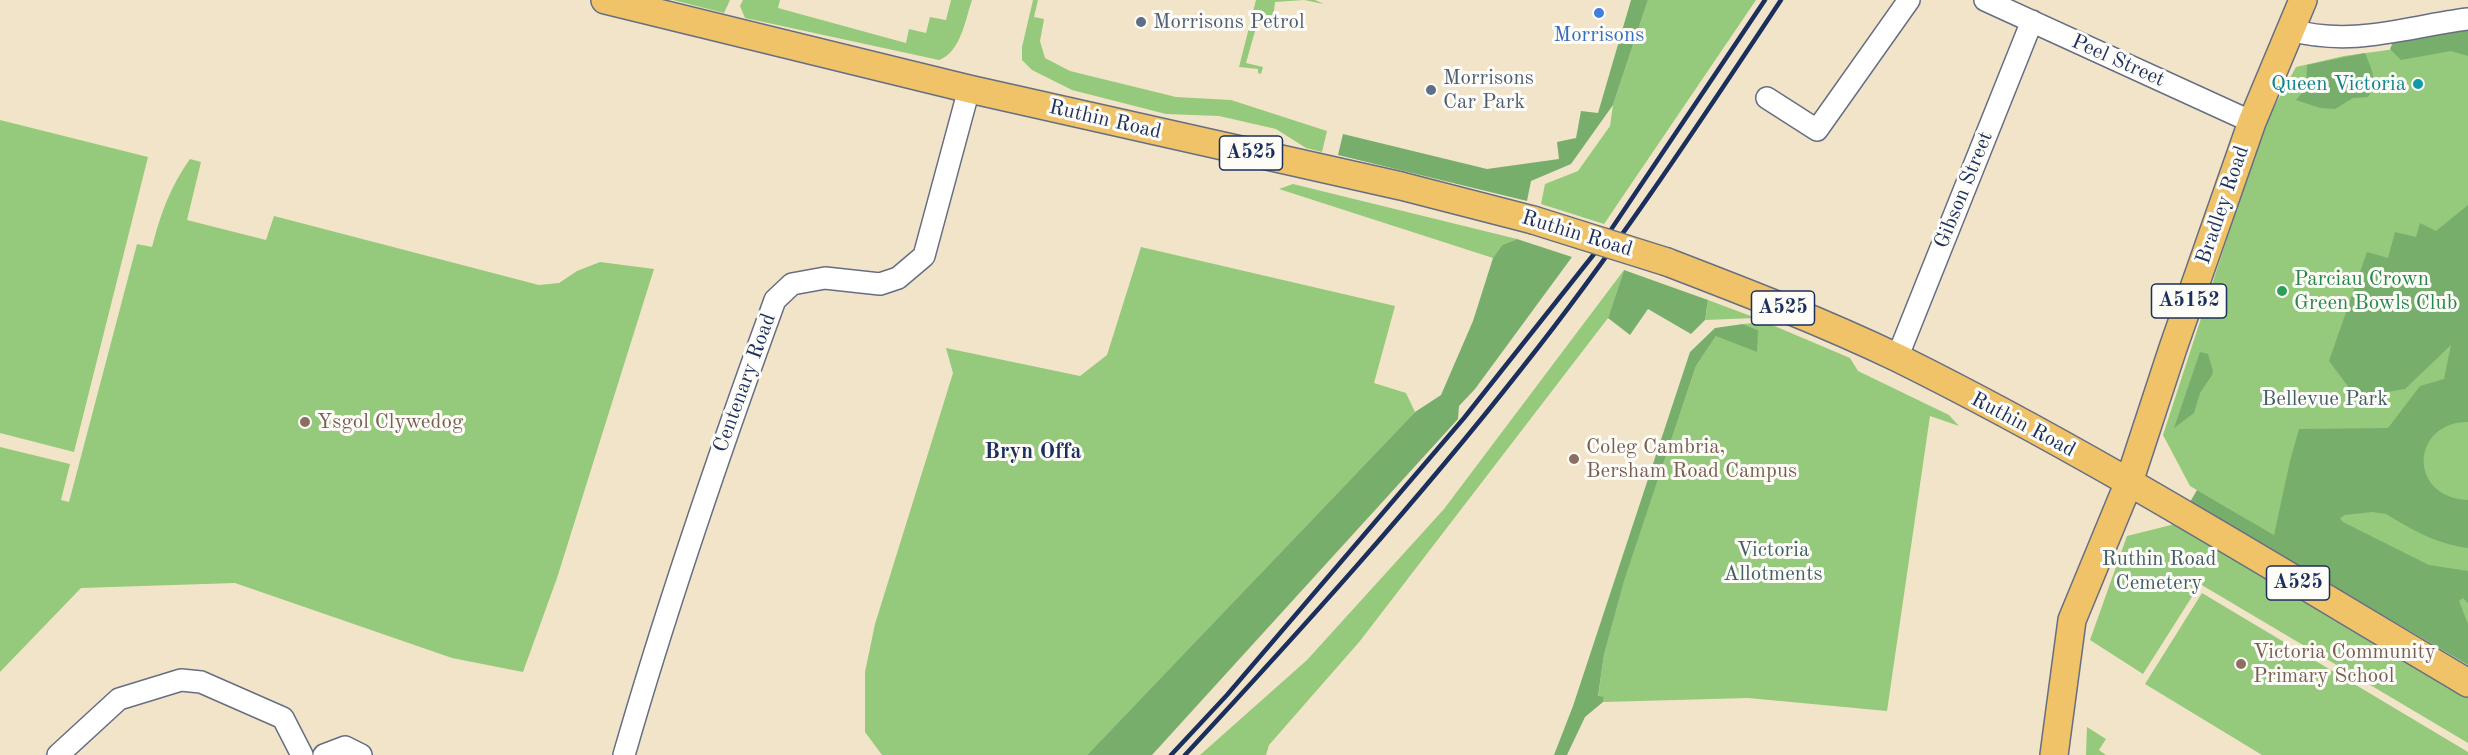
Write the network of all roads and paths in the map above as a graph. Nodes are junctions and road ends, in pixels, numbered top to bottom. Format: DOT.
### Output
graph roads {
  1 [pos="605,0"];
  2 [pos="1909,0"];
  3 [pos="1985,0"];
  4 [pos="2303,0"];
  5 [pos="2468,20"];
  6 [pos="2032,21"];
  7 [pos="2290,30"];
  8 [pos="969,89"];
  9 [pos="1767,98"];
  10 [pos="2252,122"];
  11 [pos="1897,358"];
  12 [pos="2129,482"];
  13 [pos="2468,683"];
  14 [pos="58,755"];
  15 [pos="302,755"];
  16 [pos="324,755"];
  17 [pos="361,755"];
  18 [pos="624,755"];
  19 [pos="2054,755"];
  1 -- 8 [label="main road, Ruthin Road / A525"];
  2 -- 9 [label="street"];
  3 -- 6 [label="street, Peel Street"];
  4 -- 7 [label="main road, Bradley Road / A5152"];
  5 -- 7 [label="street"];
  6 -- 10 [label="street, Peel Street"];
  6 -- 11 [label="street, Gibson Street"];
  7 -- 10 [label="main road, Bradley Road / A5152"];
  8 -- 11 [label="main road, Ruthin Road / A525, bridge"];
  8 -- 18 [label="street, Centenary Road"];
  10 -- 12 [label="main road, Bradley Road / A5152"];
  11 -- 12 [label="main road, Ruthin Road / A525"];
  12 -- 13 [label="main road, Ruthin Road / A525"];
  12 -- 19 [label="main road, A5152"];
  14 -- 15 [label="street"];
  16 -- 17 [label="street"];
}
